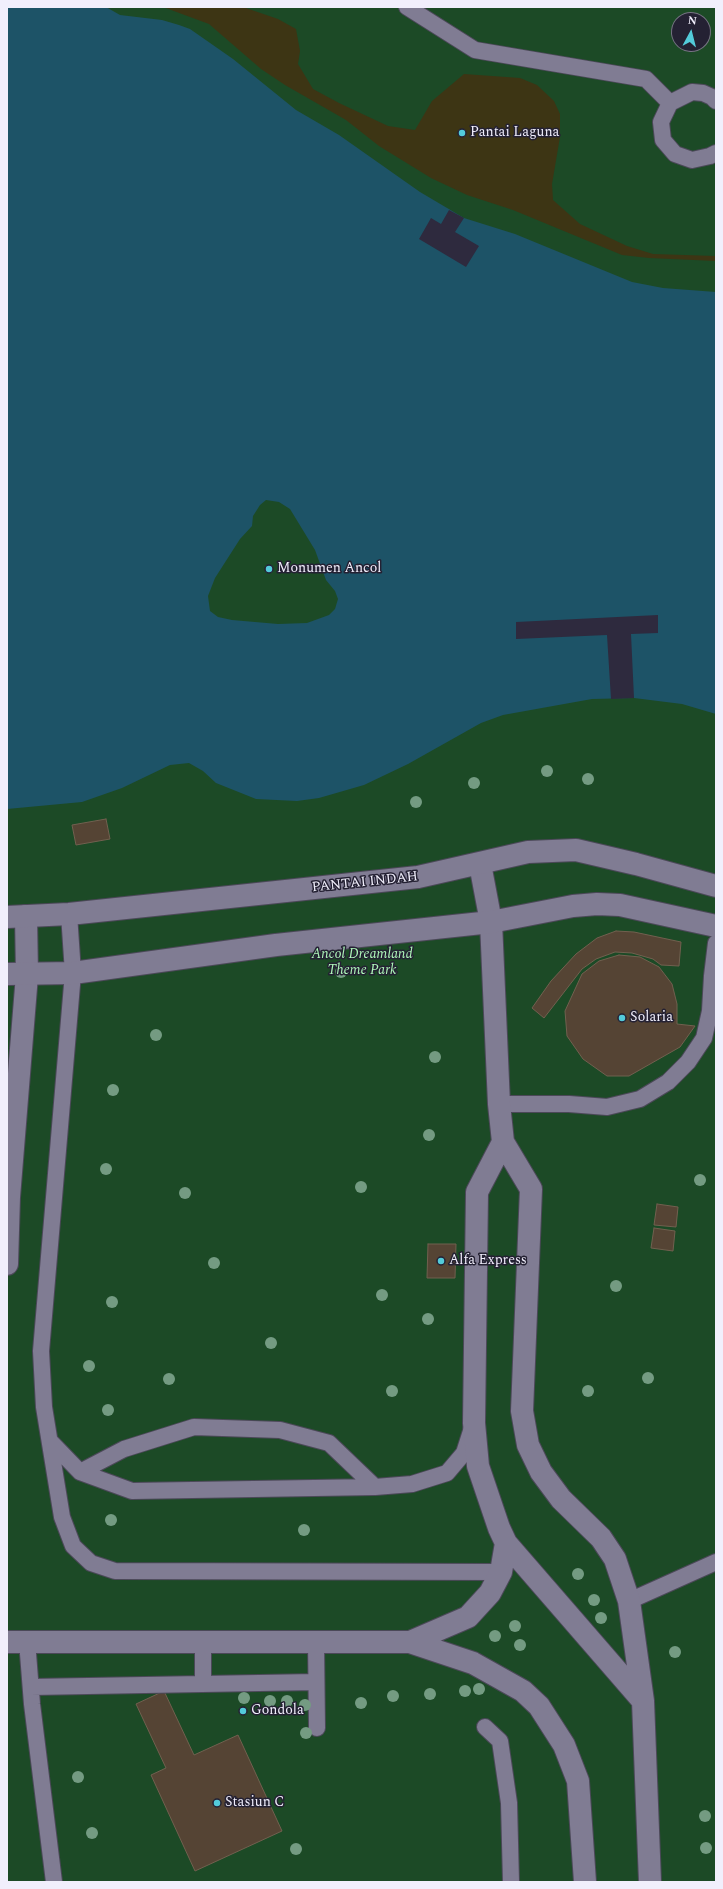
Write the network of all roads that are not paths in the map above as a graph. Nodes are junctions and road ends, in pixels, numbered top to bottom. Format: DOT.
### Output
graph roads {
  1 [pos="407,7"];
  2 [pos="715,95"];
  3 [pos="670,103"];
  4 [pos="716,153"];
  5 [pos="480,864"];
  6 [pos="716,886"];
  7 [pos="69,914"];
  8 [pos="17,916"];
  9 [pos="491,922"];
  10 [pos="716,926"];
  11 [pos="716,943"];
  12 [pos="73,974"];
  13 [pos="17,975"];
  14 [pos="14,1058"];
  15 [pos="499,1104"];
  16 [pos="503,1142"];
  17 [pos="7,1264"];
  18 [pos="474,1423"];
  19 [pos="50,1441"];
  20 [pos="80,1472"];
  21 [pos="375,1487"];
  22 [pos="506,1543"];
  23 [pos="716,1562"];
  24 [pos="501,1572"];
  25 [pos="629,1601"];
  26 [pos="17,1641"];
  27 [pos="203,1642"];
  28 [pos="316,1642"];
  29 [pos="410,1642"];
  30 [pos="316,1682"];
  31 [pos="203,1684"];
  32 [pos="31,1687"];
  33 [pos="643,1701"];
  34 [pos="484,1727"];
  35 [pos="317,1728"];
  36 [pos="54,1882"];
  37 [pos="511,1882"];
  38 [pos="585,1882"];
  39 [pos="650,1882"];
  1 -- 3 [label="lane"];
  2 -- 3 [label="lane"];
  3 -- 4 [label="lane"];
  5 -- 6 [label="street, PANTAI INDAH"];
  5 -- 7 [label="street, PANTAI INDAH"];
  5 -- 9 [label="street"];
  7 -- 8 [label="street, PANTAI INDAH"];
  7 -- 12 [label="lane"];
  8 -- 13 [label="street"];
  9 -- 10 [label="street"];
  9 -- 12 [label="street"];
  9 -- 15 [label="street"];
  11 -- 15 [label="lane"];
  12 -- 13 [label="street"];
  12 -- 19 [label="lane"];
  13 -- 14 [label="street"];
  14 -- 17 [label="street"];
  15 -- 16 [label="street"];
  16 -- 18 [label="street"];
  16 -- 25 [label="street"];
  18 -- 21 [label="lane"];
  18 -- 22 [label="street"];
  19 -- 20 [label="lane"];
  19 -- 24 [label="lane"];
  20 -- 21 [label="lane"];
  20 -- 21 [label="lane"];
  22 -- 24 [label="street"];
  22 -- 33 [label="street"];
  23 -- 25 [label="lane"];
  24 -- 29 [label="street"];
  25 -- 33 [label="street"];
  26 -- 27 [label="street"];
  26 -- 32 [label="lane"];
  27 -- 28 [label="street"];
  27 -- 31 [label="lane"];
  28 -- 29 [label="street"];
  28 -- 30 [label="lane"];
  29 -- 38 [label="street"];
  30 -- 31 [label="lane"];
  30 -- 35 [label="lane"];
  31 -- 32 [label="lane"];
  32 -- 36 [label="lane"];
  33 -- 39 [label="street"];
  34 -- 37 [label="lane"];
}
